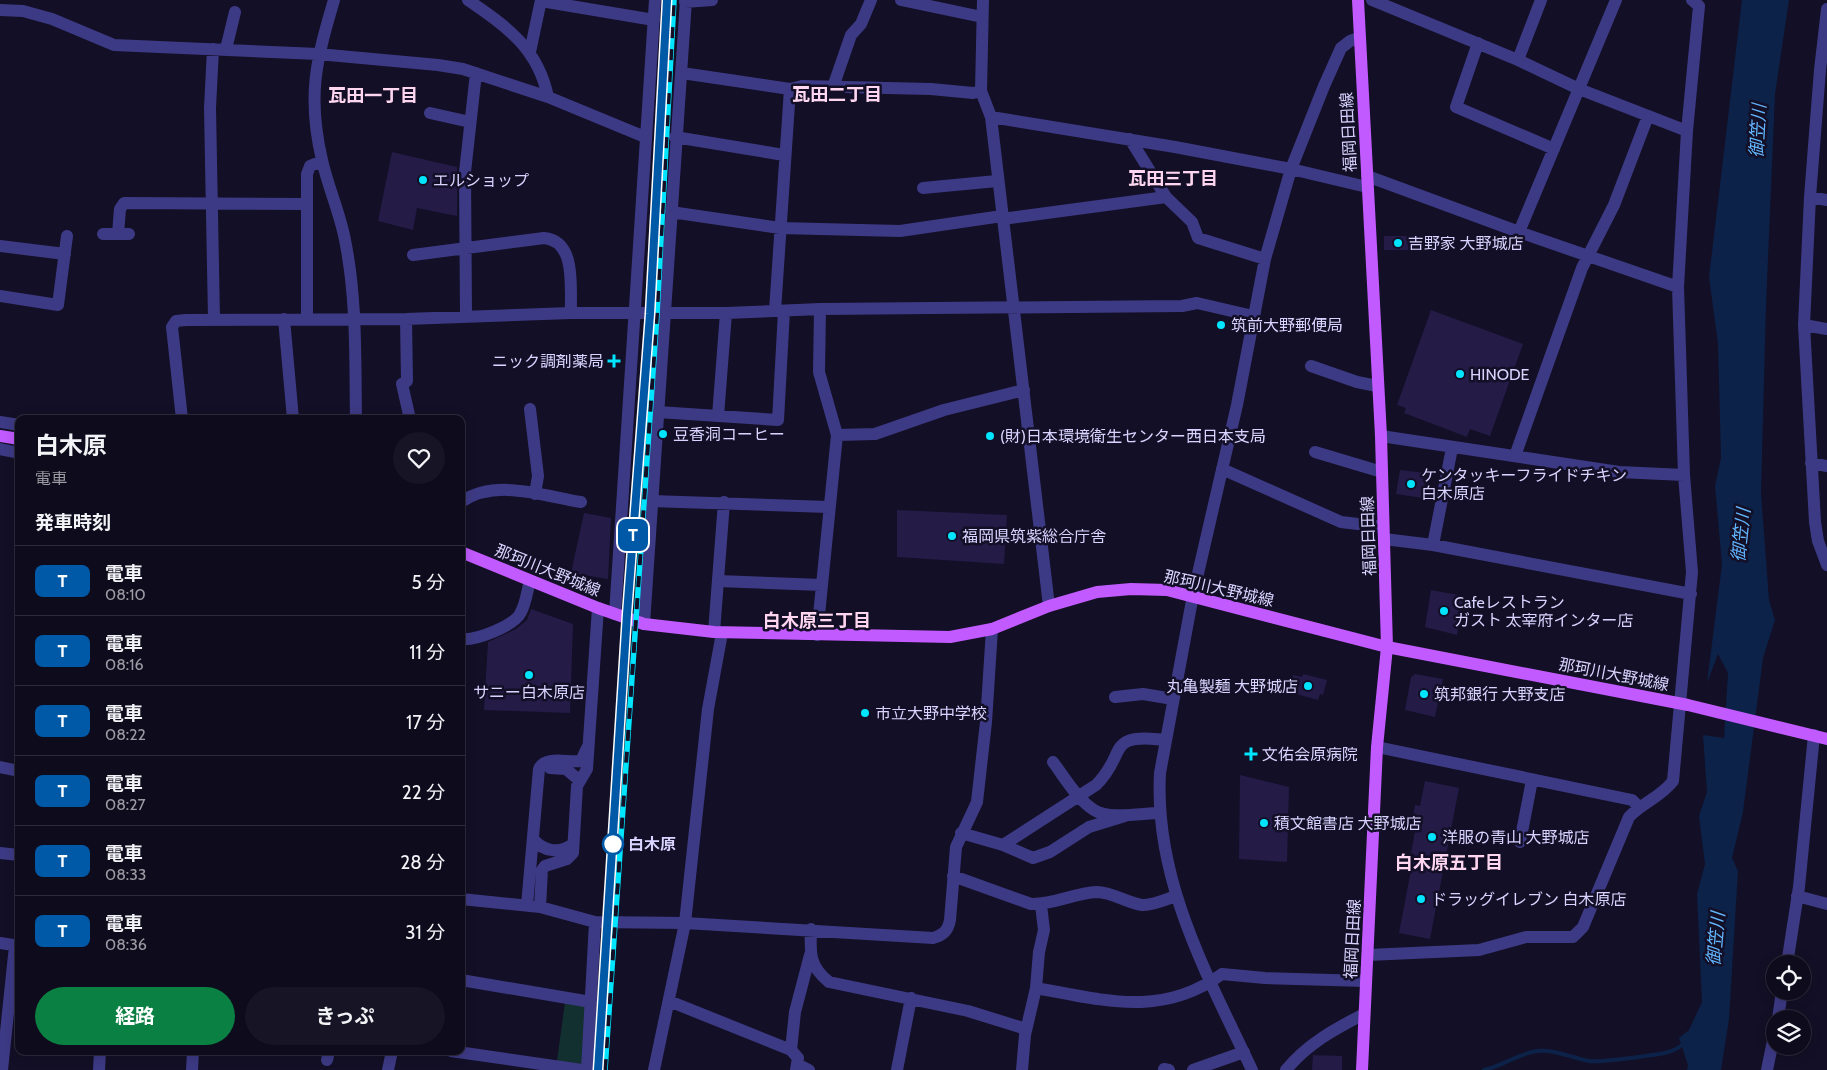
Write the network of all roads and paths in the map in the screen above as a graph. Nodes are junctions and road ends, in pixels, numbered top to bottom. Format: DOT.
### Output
graph roads {
  1 [pos="334,0"];
  2 [pos="468,0"];
  3 [pos="655,0"];
  4 [pos="712,0"];
  5 [pos="871,0"];
  6 [pos="901,0"];
  7 [pos="983,0"];
  8 [pos="1358,0"];
  9 [pos="1372,0"];
  10 [pos="1541,0"];
  11 [pos="1616,0"];
  12 [pos="1692,0"];
  13 [pos="541,1"];
  14 [pos="686,1"];
  15 [pos="1827,9"];
  16 [pos="0,10"];
  17 [pos="235,12"];
  18 [pos="982,17"];
  19 [pos="654,20"];
  20 [pos="1359,38"];
  21 [pos="1478,43"];
  22 [pos="213,49"];
  23 [pos="226,49"];
  24 [pos="530,52"];
  25 [pos="318,54"];
  26 [pos="1518,60"];
  27 [pos="1823,71"];
  28 [pos="476,73"];
  29 [pos="682,73"];
  30 [pos="833,87"];
  31 [pos="790,89"];
  32 [pos="1579,89"];
  33 [pos="981,91"];
  34 [pos="548,97"];
  35 [pos="430,113"];
  36 [pos="1648,116"];
  37 [pos="991,117"];
  38 [pos="470,122"];
  39 [pos="1687,131"];
  40 [pos="645,137"];
  41 [pos="675,137"];
  42 [pos="1130,139"];
  43 [pos="1554,149"];
  44 [pos="784,155"];
  45 [pos="322,161"];
  46 [pos="1291,169"];
  47 [pos="998,181"];
  48 [pos="1367,182"];
  49 [pos="923,188"];
  50 [pos="1166,197"];
  51 [pos="1810,197"];
  52 [pos="1827,200"];
  53 [pos="212,202"];
  54 [pos="307,204"];
  55 [pos="671,212"];
  56 [pos="1002,218"];
  57 [pos="780,228"];
  58 [pos="1519,232"];
  59 [pos="103,234"];
  60 [pos="67,236"];
  61 [pos="0,246"];
  62 [pos="465,249"];
  63 [pos="65,254"];
  64 [pos="413,255"];
  65 [pos="1587,256"];
  66 [pos="1265,259"];
  67 [pos="1678,287"];
  68 [pos="0,296"];
  69 [pos="820,309"];
  70 [pos="1013,309"];
  71 [pos="779,311"];
  72 [pos="571,313"];
  73 [pos="634,313"];
  74 [pos="664,313"];
  75 [pos="726,313"];
  76 [pos="466,316"];
  77 [pos="1253,316"];
  78 [pos="284,318"];
  79 [pos="307,318"];
  80 [pos="214,319"];
  81 [pos="355,319"];
  82 [pos="406,319"];
  83 [pos="1804,325"];
  84 [pos="1827,329"];
  85 [pos="1311,366"];
  86 [pos="1378,386"];
  87 [pos="1024,390"];
  88 [pos="530,409"];
  89 [pos="658,412"];
  90 [pos="182,415"];
  91 [pos="293,415"];
  92 [pos="356,415"];
  93 [pos="409,415"];
  94 [pos="718,416"];
  95 [pos="0,422"];
  96 [pos="15,424"];
  97 [pos="837,435"];
  98 [pos="0,436"];
  99 [pos="1381,436"];
  100 [pos="15,438"];
  101 [pos="1452,448"];
  102 [pos="0,449"];
  103 [pos="15,452"];
  104 [pos="1315,452"];
  105 [pos="1515,456"];
  106 [pos="1811,463"];
  107 [pos="1827,466"];
  108 [pos="1222,469"];
  109 [pos="1382,472"];
  110 [pos="1684,475"];
  111 [pos="535,494"];
  112 [pos="465,500"];
  113 [pos="651,501"];
  114 [pos="581,502"];
  115 [pos="724,502"];
  116 [pos="828,506"];
  117 [pos="1384,533"];
  118 [pos="1434,545"];
  119 [pos="465,554"];
  120 [pos="1827,565"];
  121 [pos="530,581"];
  122 [pos="718,581"];
  123 [pos="822,585"];
  124 [pos="1691,594"];
  125 [pos="1192,595"];
  126 [pos="1050,606"];
  127 [pos="598,608"];
  128 [pos="614,614"];
  129 [pos="644,624"];
  130 [pos="992,629"];
  131 [pos="718,633"];
  132 [pos="818,635"];
  133 [pos="465,639"];
  134 [pos="1387,647"];
  135 [pos="1115,697"];
  136 [pos="1172,699"];
  137 [pos="1684,704"];
  138 [pos="1814,736"];
  139 [pos="1827,739"];
  140 [pos="1166,740"];
  141 [pos="588,745"];
  142 [pos="1377,747"];
  143 [pos="1053,762"];
  144 [pos="0,767"];
  145 [pos="15,770"];
  146 [pos="538,780"];
  147 [pos="1532,780"];
  148 [pos="580,781"];
  149 [pos="1079,796"];
  150 [pos="1640,807"];
  151 [pos="1160,813"];
  152 [pos="1125,816"];
  153 [pos="961,833"];
  154 [pos="533,839"];
  155 [pos="1520,842"];
  156 [pos="574,844"];
  157 [pos="1003,845"];
  158 [pos="0,853"];
  159 [pos="15,855"];
  160 [pos="953,876"];
  161 [pos="1176,896"];
  162 [pos="1797,896"];
  163 [pos="465,899"];
  164 [pos="1827,904"];
  165 [pos="1042,905"];
  166 [pos="534,906"];
  167 [pos="595,922"];
  168 [pos="685,923"];
  169 [pos="811,929"];
  170 [pos="0,943"];
  171 [pos="15,946"];
  172 [pos="810,955"];
  173 [pos="1368,955"];
  174 [pos="1788,955"];
  175 [pos="15,963"];
  176 [pos="1366,980"];
  177 [pos="465,981"];
  178 [pos="1211,982"];
  179 [pos="1036,988"];
  180 [pos="911,998"];
  181 [pos="669,1001"];
  182 [pos="590,1002"];
  183 [pos="1364,1014"];
  184 [pos="1026,1029"];
  185 [pos="791,1050"];
  186 [pos="1244,1052"];
  187 [pos="465,1053"];
  188 [pos="100,1055"];
  189 [pos="193,1055"];
  190 [pos="391,1055"];
  191 [pos="1770,1055"];
  192 [pos="797,1067"];
  193 [pos="2,1070"];
  194 [pos="99,1070"];
  195 [pos="192,1070"];
  196 [pos="388,1070"];
  197 [pos="582,1070"];
  198 [pos="587,1070"];
  199 [pos="654,1070"];
  200 [pos="809,1070"];
  201 [pos="897,1070"];
  202 [pos="1022,1070"];
  203 [pos="1193,1070"];
  204 [pos="1252,1070"];
  205 [pos="1286,1070"];
  206 [pos="1362,1070"];
  207 [pos="1767,1070"];
  1 -- 25 [label="street"];
  2 -- 24 [label="street"];
  3 -- 19 [label="street"];
  4 -- 14 [label="street"];
  5 -- 30 [label="street"];
  6 -- 18 [label="street"];
  7 -- 18 [label="street"];
  8 -- 20 [label="main road, 福岡日田線"];
  9 -- 21 [label="street"];
  10 -- 26 [label="street"];
  11 -- 32 [label="street"];
  12 -- 39 [label="street"];
  13 -- 19 [label="street"];
  13 -- 24 [label="street"];
  14 -- 29 [label="street"];
  15 -- 27 [label="street"];
  16 -- 22 [label="street"];
  17 -- 23 [label="street"];
  18 -- 33 [label="street"];
  19 -- 40 [label="street"];
  20 -- 46 [label="street"];
  20 -- 48 [label="main road, 福岡日田線"];
  21 -- 26 [label="street"];
  21 -- 43 [label="street"];
  22 -- 23 [label="street"];
  22 -- 53 [label="street"];
  23 -- 25 [label="street"];
  24 -- 34 [label="street"];
  25 -- 28 [label="street"];
  25 -- 45 [label="street"];
  26 -- 32 [label="street"];
  27 -- 51 [label="street"];
  28 -- 34 [label="street"];
  28 -- 38 [label="street"];
  29 -- 31 [label="street"];
  29 -- 41 [label="street"];
  30 -- 31 [label="street"];
  30 -- 33 [label="street"];
  31 -- 44 [label="street"];
  32 -- 36 [label="street"];
  32 -- 43 [label="street"];
  33 -- 37 [label="street"];
  34 -- 40 [label="street"];
  35 -- 38 [label="street"];
  36 -- 39 [label="street"];
  36 -- 65 [label="street"];
  37 -- 42 [label="street"];
  37 -- 47 [label="street"];
  38 -- 62 [label="street"];
  39 -- 67 [label="street"];
  40 -- 73 [label="street"];
  41 -- 44 [label="street"];
  41 -- 55 [label="street"];
  42 -- 46 [label="street"];
  42 -- 50 [label="street"];
  43 -- 58 [label="street"];
  44 -- 57 [label="street"];
  45 -- 54 [label="street"];
  45 -- 81 [label="street"];
  46 -- 48 [label="street"];
  46 -- 66 [label="street"];
  47 -- 49 [label="street"];
  47 -- 56 [label="street"];
  48 -- 58 [label="street"];
  48 -- 86 [label="main road, 福岡日田線"];
  50 -- 56 [label="street"];
  50 -- 66 [label="street"];
  51 -- 52 [label="street"];
  51 -- 83 [label="street"];
  53 -- 54 [label="street"];
  53 -- 59 [label="street"];
  53 -- 80 [label="street"];
  54 -- 79 [label="street"];
  55 -- 57 [label="street"];
  55 -- 74 [label="street"];
  56 -- 57 [label="street"];
  56 -- 70 [label="street"];
  57 -- 71 [label="street"];
  58 -- 65 [label="street"];
  60 -- 63 [label="street"];
  61 -- 63 [label="street"];
  62 -- 64 [label="street"];
  62 -- 72 [label="street"];
  62 -- 76 [label="street"];
  63 -- 68 [label="street"];
  65 -- 67 [label="street"];
  65 -- 105 [label="street"];
  66 -- 77 [label="street"];
  67 -- 110 [label="street"];
  69 -- 70 [label="street"];
  69 -- 71 [label="street"];
  69 -- 97 [label="street"];
  70 -- 77 [label="street"];
  70 -- 87 [label="street"];
  71 -- 75 [label="street"];
  71 -- 94 [label="street"];
  72 -- 73 [label="street"];
  72 -- 76 [label="street"];
  73 -- 74 [label="street"];
  73 -- 128 [label="street"];
  74 -- 75 [label="street"];
  74 -- 89 [label="street"];
  75 -- 94 [label="street"];
  76 -- 82 [label="street"];
  77 -- 108 [label="street"];
  78 -- 79 [label="street"];
  78 -- 80 [label="street"];
  78 -- 91 [label="street"];
  79 -- 81 [label="street"];
  80 -- 90 [label="street"];
  81 -- 82 [label="street"];
  81 -- 92 [label="street"];
  82 -- 93 [label="street"];
  83 -- 84 [label="street"];
  83 -- 106 [label="street"];
  85 -- 86 [label="street"];
  86 -- 99 [label="main road, 福岡日田線"];
  87 -- 97 [label="street"];
  87 -- 126 [label="street"];
  88 -- 111 [label="street"];
  89 -- 94 [label="street"];
  89 -- 113 [label="street"];
  95 -- 96 [label="street"];
  97 -- 116 [label="street"];
  98 -- 100 [label="main road"];
  99 -- 101 [label="street"];
  99 -- 109 [label="main road, 福岡日田線"];
  101 -- 105 [label="street"];
  101 -- 118 [label="street"];
  102 -- 103 [label="street"];
  104 -- 109 [label="street"];
  105 -- 110 [label="street"];
  106 -- 107 [label="street"];
  106 -- 120 [label="street"];
  108 -- 117 [label="street"];
  108 -- 125 [label="street"];
  109 -- 117 [label="main road, 福岡日田線"];
  110 -- 124 [label="street"];
  111 -- 112 [label="street"];
  111 -- 114 [label="street"];
  113 -- 115 [label="street"];
  113 -- 129 [label="street"];
  115 -- 116 [label="street"];
  115 -- 122 [label="street"];
  116 -- 123 [label="street"];
  117 -- 118 [label="street"];
  117 -- 134 [label="main road, 福岡日田線"];
  118 -- 124 [label="street"];
  119 -- 121 [label="main road, 那珂川大野城線"];
  121 -- 127 [label="main road, 那珂川大野城線"];
  121 -- 133 [label="street"];
  122 -- 123 [label="street"];
  122 -- 131 [label="street"];
  123 -- 132 [label="street"];
  124 -- 137 [label="street"];
  125 -- 126 [label="main road, 那珂川大野城線"];
  125 -- 134 [label="main road, 那珂川大野城線"];
  125 -- 136 [label="street"];
  126 -- 130 [label="main road, 那珂川大野城線"];
  127 -- 128 [label="main road, 那珂川大野城線"];
  127 -- 141 [label="street"];
  128 -- 129 [label="main road, 那珂川大野城線"];
  129 -- 131 [label="main road, 那珂川大野城線"];
  130 -- 132 [label="main road, 那珂川大野城線"];
  130 -- 153 [label="street"];
  131 -- 132 [label="main road, 那珂川大野城線"];
  131 -- 168 [label="street"];
  134 -- 137 [label="main road, 那珂川大野城線"];
  134 -- 142 [label="main road, 福岡日田線"];
  135 -- 136 [label="street"];
  136 -- 140 [label="street"];
  137 -- 138 [label="main road, 那珂川大野城線"];
  137 -- 150 [label="street"];
  138 -- 139 [label="main road, 那珂川大野城線"];
  138 -- 162 [label="street"];
  140 -- 149 [label="street"];
  140 -- 151 [label="street"];
  141 -- 146 [label="street"];
  141 -- 148 [label="street"];
  142 -- 147 [label="street"];
  142 -- 173 [label="main road, 福岡日田線"];
  143 -- 149 [label="street"];
  144 -- 145 [label="street"];
  146 -- 148 [label="street"];
  146 -- 154 [label="street"];
  147 -- 150 [label="street"];
  147 -- 155 [label="street"];
  148 -- 156 [label="street"];
  149 -- 152 [label="street"];
  149 -- 157 [label="street"];
  150 -- 173 [label="street"];
  151 -- 152 [label="street"];
  151 -- 161 [label="street"];
  152 -- 157 [label="street"];
  153 -- 157 [label="street"];
  153 -- 160 [label="street"];
  154 -- 156 [label="street"];
  154 -- 166 [label="street"];
  156 -- 166 [label="street"];
  158 -- 159 [label="street"];
  160 -- 165 [label="street"];
  160 -- 169 [label="street"];
  161 -- 165 [label="street"];
  161 -- 178 [label="street"];
  162 -- 164 [label="street"];
  162 -- 174 [label="street"];
  163 -- 166 [label="street"];
  165 -- 179 [label="street"];
  166 -- 167 [label="street"];
  167 -- 168 [label="street"];
  167 -- 182 [label="street"];
  168 -- 169 [label="street"];
  168 -- 181 [label="street"];
  169 -- 172 [label="street"];
  170 -- 171 [label="street"];
  172 -- 180 [label="street"];
  172 -- 185 [label="street"];
  173 -- 176 [label="main road, 福岡日田線"];
  175 -- 193 [label="street"];
  176 -- 178 [label="street"];
  176 -- 183 [label="main road, 福岡日田線"];
  177 -- 182 [label="street"];
  178 -- 179 [label="street"];
  178 -- 186 [label="street"];
  179 -- 184 [label="street"];
  180 -- 184 [label="street"];
  180 -- 201 [label="street"];
  181 -- 185 [label="street"];
  181 -- 199 [label="street"];
  182 -- 198 [label="street"];
  183 -- 205 [label="street"];
  183 -- 206 [label="main road, 福岡日田線"];
  184 -- 202 [label="street"];
  185 -- 192 [label="street"];
  186 -- 203 [label="street"];
  186 -- 204 [label="street"];
  187 -- 197 [label="street"];
  188 -- 194 [label="street"];
  189 -- 195 [label="street"];
  190 -- 196 [label="street"];
  191 -- 207 [label="street"];
  192 -- 200 [label="street"];
}
